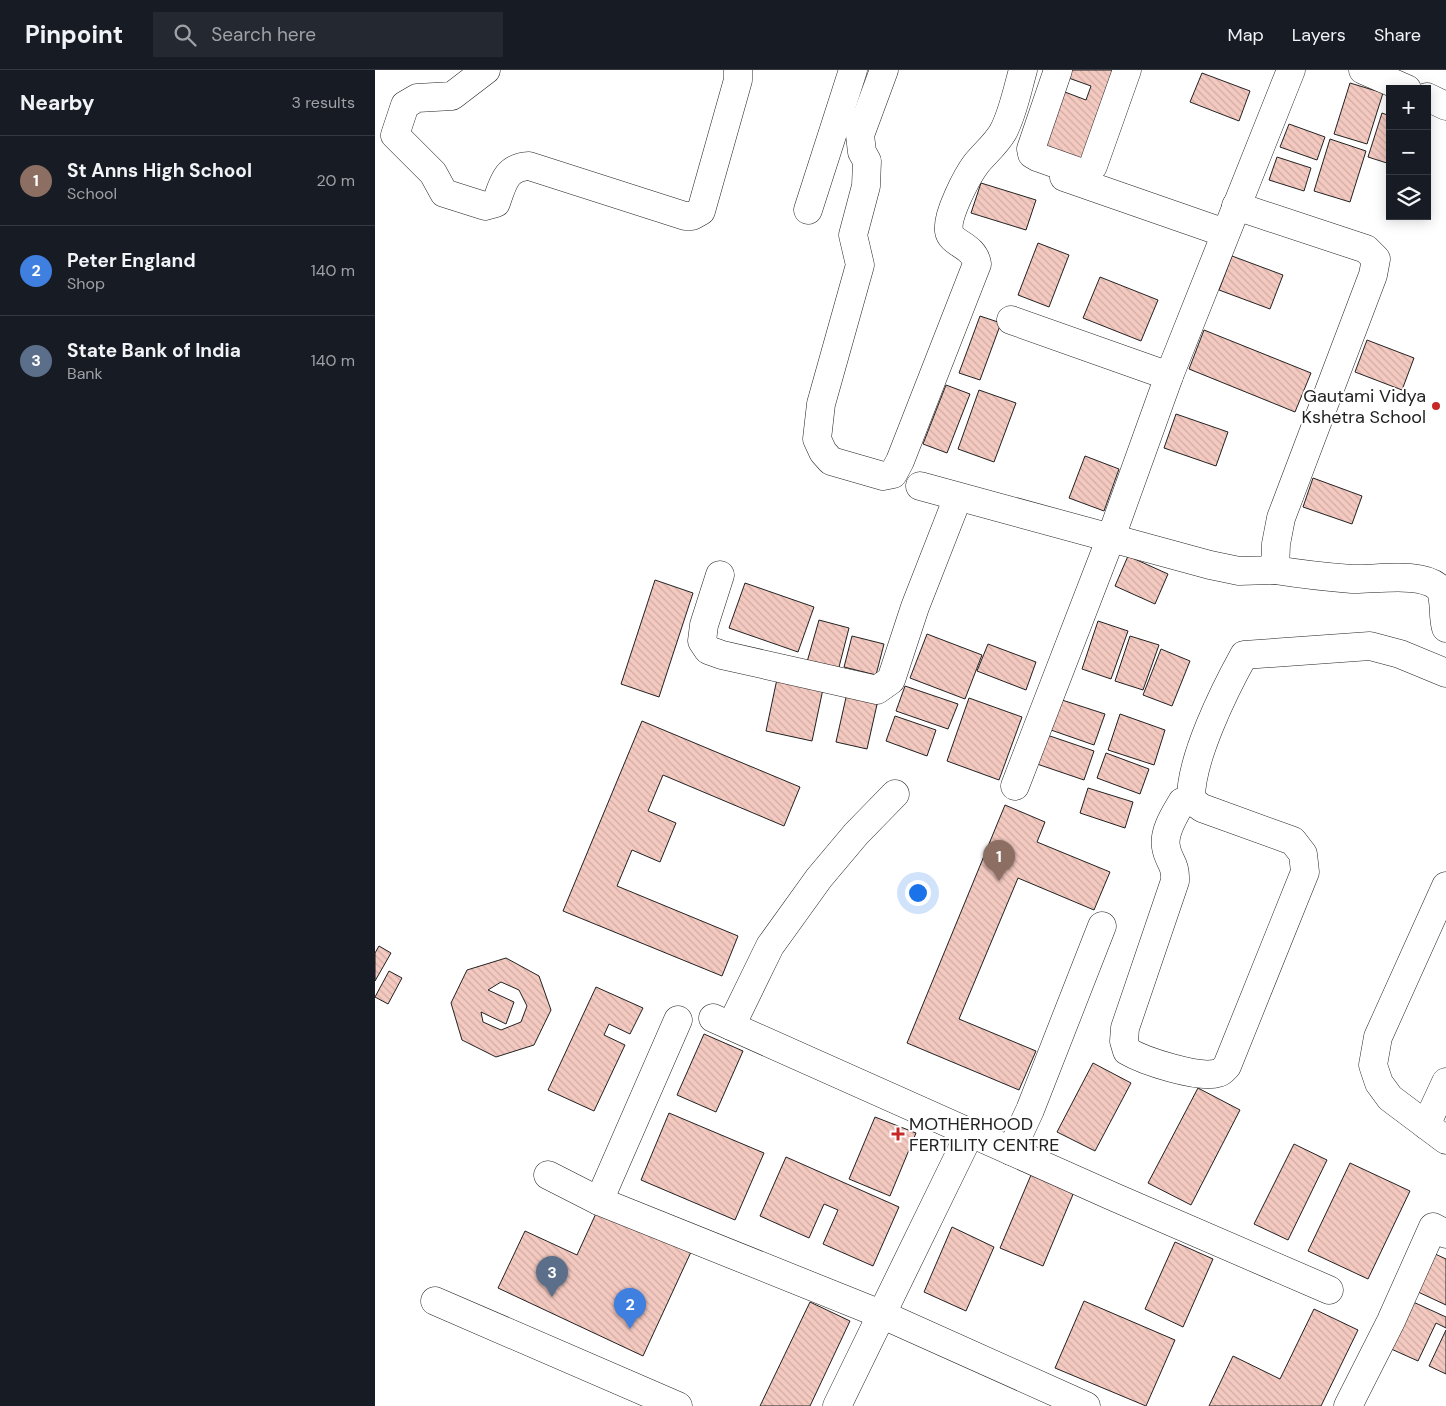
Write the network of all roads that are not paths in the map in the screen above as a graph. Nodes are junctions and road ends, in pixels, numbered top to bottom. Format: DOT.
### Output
graph roads {
  1 [pos="487,70"];
  2 [pos="738,70"];
  3 [pos="853,70"];
  4 [pos="884,70"];
  5 [pos="1023,70"];
  6 [pos="1058,70"];
  7 [pos="1127,70"];
  8 [pos="1363,70"];
  9 [pos="1288,71"];
  10 [pos="1398,85"];
  11 [pos="1431,100"];
  12 [pos="1446,106"];
  13 [pos="1038,168"];
  14 [pos="1236,206"];
  15 [pos="808,210"];
  16 [pos="1225,233"];
  17 [pos="1011,320"];
  18 [pos="1169,376"];
  19 [pos="920,486"];
  20 [pos="958,497"];
  21 [pos="1110,540"];
  22 [pos="1275,570"];
  23 [pos="720,575"];
  24 [pos="1446,628"];
  25 [pos="1446,673"];
  26 [pos="1015,786"];
  27 [pos="895,794"];
  28 [pos="1191,800"];
  29 [pos="1446,886"];
  30 [pos="1102,926"];
  31 [pos="678,1020"];
  32 [pos="1446,1082"];
  33 [pos="1436,1132"];
  34 [pos="971,1133"];
  35 [pos="1011,1151"];
  36 [pos="548,1175"];
  37 [pos="599,1201"];
  38 [pos="1446,1234"];
  39 [pos="1329,1290"];
  40 [pos="435,1301"];
  41 [pos="883,1315"];
  42 [pos="678,1406"];
  43 [pos="837,1406"];
  44 [pos="1086,1406"];
  45 [pos="1348,1406"];
  1 -- 2 [label="street"];
  3 -- 15 [label="street"];
  4 -- 5 [label="street"];
  6 -- 7 [label="street"];
  8 -- 10 [label="street"];
  9 -- 14 [label="street"];
  11 -- 12 [label="street"];
  13 -- 16 [label="street"];
  14 -- 16 [label="street"];
  14 -- 22 [label="street"];
  16 -- 18 [label="street"];
  17 -- 18 [label="street"];
  18 -- 21 [label="street"];
  19 -- 20 [label="street"];
  20 -- 21 [label="street"];
  20 -- 23 [label="street"];
  21 -- 22 [label="street"];
  21 -- 26 [label="street"];
  22 -- 24 [label="street"];
  25 -- 28 [label="street"];
  27 -- 34 [label="street"];
  28 -- 28 [label="street"];
  29 -- 33 [label="street"];
  30 -- 35 [label="street"];
  31 -- 37 [label="street"];
  32 -- 33 [label="street"];
  34 -- 35 [label="street"];
  34 -- 41 [label="street"];
  35 -- 39 [label="street"];
  36 -- 37 [label="street"];
  37 -- 41 [label="street"];
  38 -- 45 [label="street"];
  40 -- 42 [label="street"];
  41 -- 43 [label="street"];
  41 -- 44 [label="street"];
}
